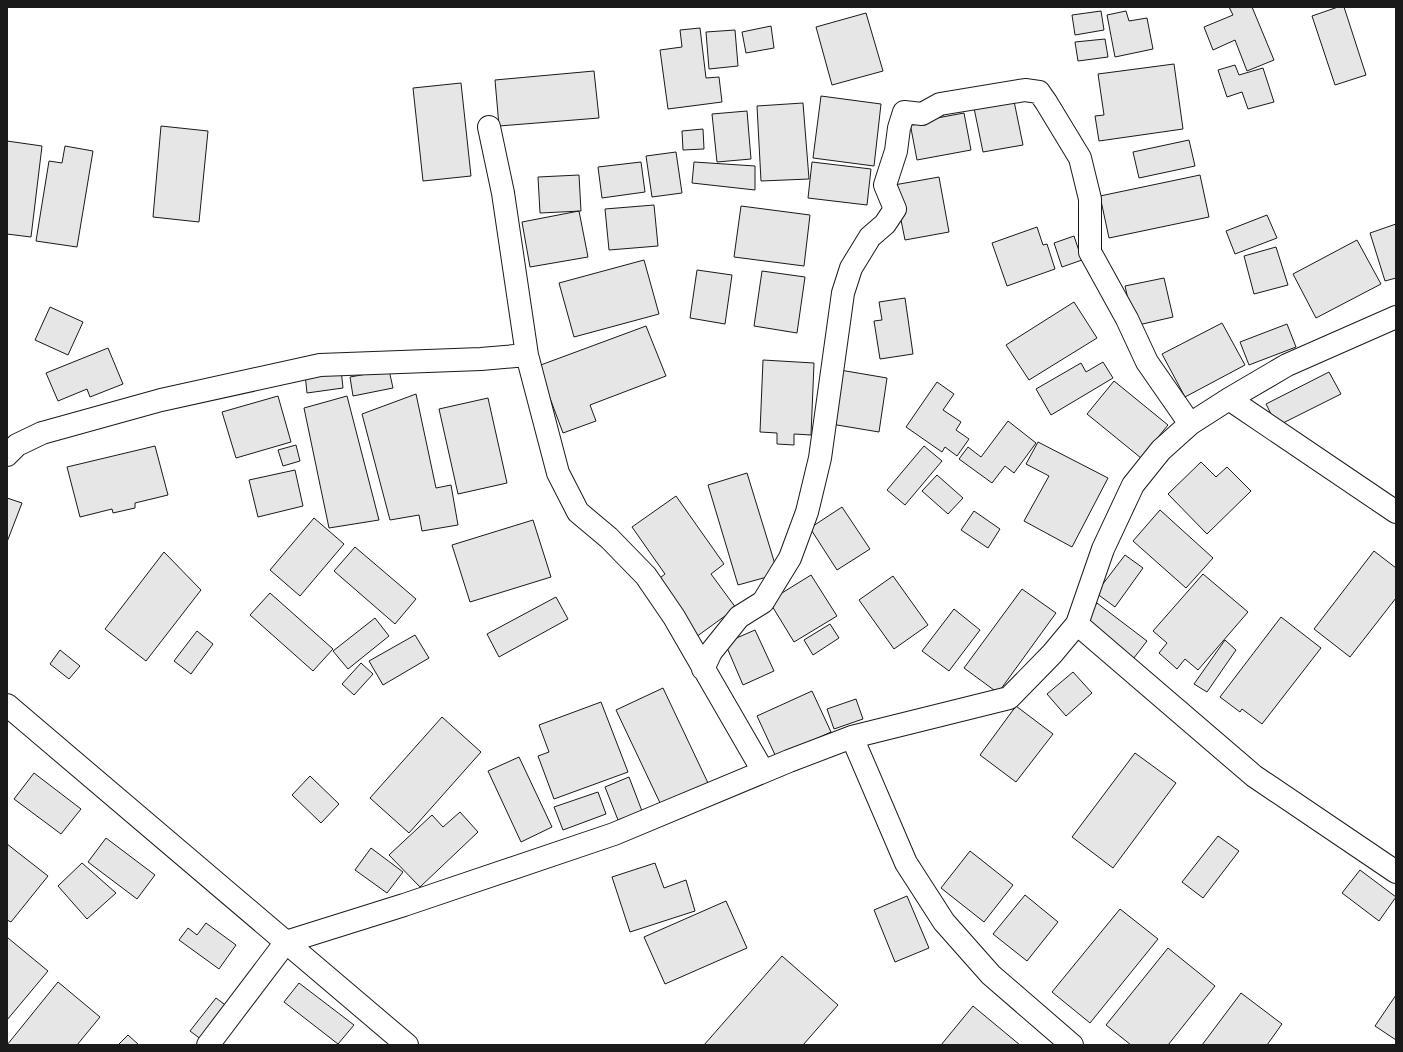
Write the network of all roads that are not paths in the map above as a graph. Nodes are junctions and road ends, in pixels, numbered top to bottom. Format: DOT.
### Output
graph roads {
  1 [pos="489,127"];
  2 [pos="1396,317"];
  3 [pos="527,355"];
  4 [pos="1230,399"];
  5 [pos="1190,424"];
  6 [pos="7,455"];
  7 [pos="1396,512"];
  8 [pos="1077,624"];
  9 [pos="703,669"];
  10 [pos="7,705"];
  11 [pos="852,737"];
  12 [pos="763,771"];
  13 [pos="1396,872"];
  14 [pos="286,942"];
  15 [pos="208,1045"];
  16 [pos="407,1045"];
  17 [pos="1072,1045"];
  1 -- 3 [label="street"];
  2 -- 4 [label="street"];
  3 -- 6 [label="street"];
  3 -- 9 [label="street"];
  4 -- 5 [label="street"];
  4 -- 7 [label="street"];
  5 -- 8 [label="street"];
  5 -- 9 [label="street"];
  8 -- 11 [label="street"];
  8 -- 13 [label="street"];
  9 -- 12 [label="street"];
  10 -- 14 [label="street"];
  11 -- 12 [label="street"];
  11 -- 17 [label="street"];
  12 -- 14 [label="street"];
  14 -- 15 [label="street"];
  14 -- 16 [label="street"];
}
